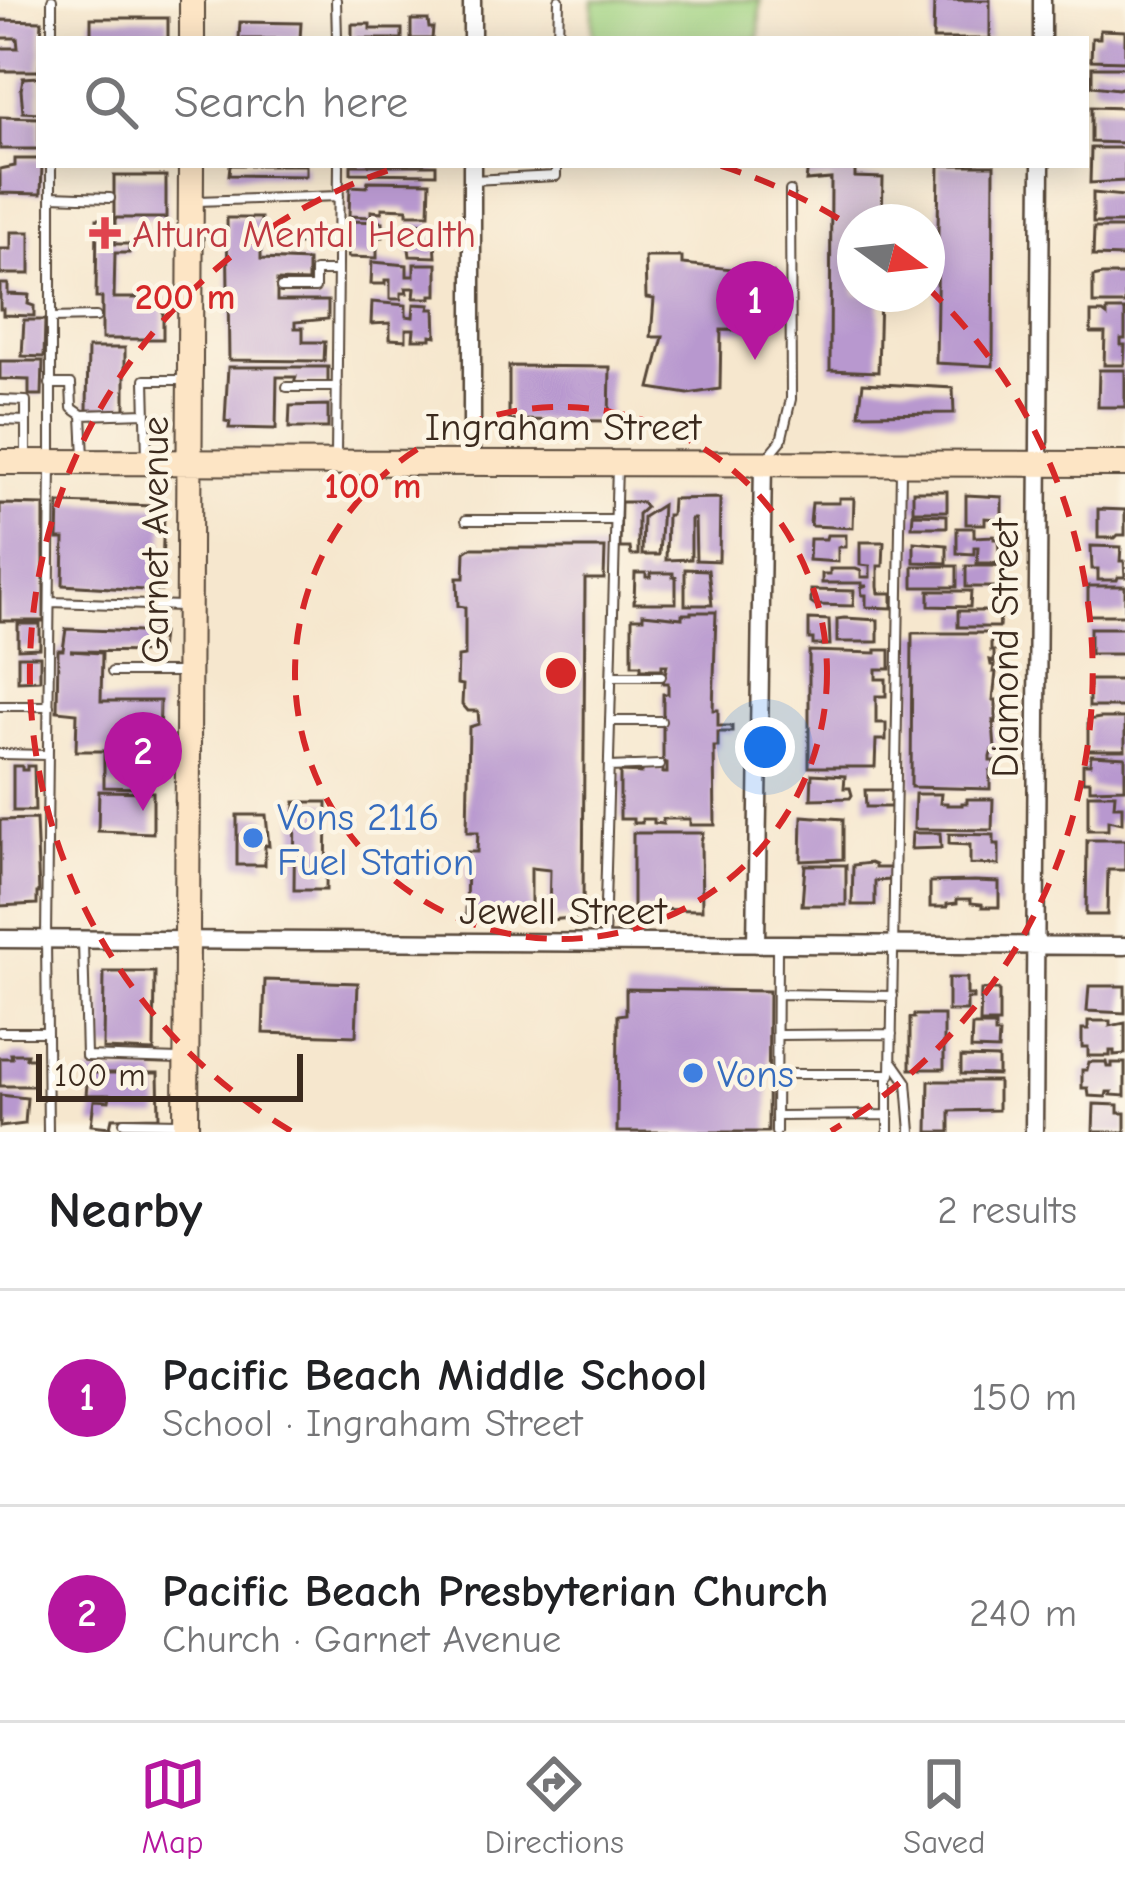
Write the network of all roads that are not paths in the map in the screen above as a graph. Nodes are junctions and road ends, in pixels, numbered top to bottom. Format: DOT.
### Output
graph roads {
  1 [pos="52,0"];
  2 [pos="192,0"];
  3 [pos="336,0"];
  4 [pos="472,0"];
  5 [pos="559,0"];
  6 [pos="1042,0"];
  7 [pos="52,36"];
  8 [pos="192,36"];
  9 [pos="337,36"];
  10 [pos="472,36"];
  11 [pos="558,36"];
  12 [pos="1042,36"];
  13 [pos="51,168"];
  14 [pos="191,168"];
  15 [pos="339,168"];
  16 [pos="556,168"];
  17 [pos="1041,168"];
  18 [pos="472,173"];
  19 [pos="790,191"];
  20 [pos="51,196"];
  21 [pos="340,196"];
  22 [pos="110,198"];
  23 [pos="192,201"];
  24 [pos="271,239"];
  25 [pos="339,240"];
  26 [pos="338,272"];
  27 [pos="281,288"];
  28 [pos="96,317"];
  29 [pos="51,318"];
  30 [pos="191,380"];
  31 [pos="50,383"];
  32 [pos="286,387"];
  33 [pos="337,387"];
  34 [pos="0,400"];
  35 [pos="146,413"];
  36 [pos="82,415"];
  37 [pos="0,420"];
  38 [pos="26,421"];
  39 [pos="472,461"];
  40 [pos="26,462"];
  41 [pos="84,462"];
  42 [pos="763,462"];
  43 [pos="901,462"];
  44 [pos="147,463"];
  45 [pos="191,463"];
  46 [pos="617,463"];
  47 [pos="1038,463"];
  48 [pos="336,464"];
  49 [pos="1125,464"];
  50 [pos="466,520"];
  51 [pos="616,520"];
  52 [pos="50,602"];
  53 [pos="190,606"];
  54 [pos="112,672"];
  55 [pos="190,672"];
  56 [pos="611,676"];
  57 [pos="661,676"];
  58 [pos="0,706"];
  59 [pos="49,706"];
  60 [pos="610,721"];
  61 [pos="661,721"];
  62 [pos="0,754"];
  63 [pos="48,755"];
  64 [pos="660,765"];
  65 [pos="609,767"];
  66 [pos="0,939"];
  67 [pos="46,939"];
  68 [pos="83,940"];
  69 [pos="188,941"];
  70 [pos="604,943"];
  71 [pos="756,944"];
  72 [pos="777,944"];
  73 [pos="1036,944"];
  74 [pos="895,946"];
  75 [pos="1125,946"];
  76 [pos="777,994"];
  77 [pos="893,996"];
  78 [pos="0,1032"];
  79 [pos="47,1032"];
  80 [pos="892,1034"];
  81 [pos="777,1035"];
  82 [pos="187,1059"];
  83 [pos="892,1061"];
  84 [pos="777,1074"];
  85 [pos="890,1074"];
  86 [pos="888,1115"];
  87 [pos="776,1116"];
  88 [pos="124,1122"];
  89 [pos="186,1128"];
  90 [pos="48,1132"];
  91 [pos="776,1132"];
  92 [pos="888,1132"];
  93 [pos="910,1132"];
  94 [pos="1034,1132"];
  1 -- 7 [label="lane"];
  2 -- 8 [label="main road"];
  3 -- 9 [label="lane"];
  4 -- 10 [label="street"];
  5 -- 11 [label="lane"];
  6 -- 12 [label="street"];
  13 -- 20 [label="lane"];
  14 -- 23 [label="main road, Garnet Avenue"];
  15 -- 21 [label="lane"];
  16 -- 18 [label="lane"];
  17 -- 47 [label="street, Diamond Street"];
  18 -- 39 [label="street"];
  19 -- 42 [label="lane"];
  20 -- 22 [label="lane"];
  20 -- 29 [label="lane"];
  21 -- 23 [label="lane"];
  21 -- 25 [label="lane"];
  23 -- 30 [label="main road, Garnet Avenue"];
  24 -- 25 [label="lane"];
  25 -- 26 [label="lane"];
  26 -- 27 [label="lane"];
  26 -- 33 [label="lane"];
  28 -- 29 [label="lane"];
  29 -- 31 [label="lane"];
  30 -- 35 [label="lane"];
  30 -- 45 [label="main road, Garnet Avenue"];
  31 -- 36 [label="lane"];
  31 -- 40 [label="lane"];
  32 -- 33 [label="lane"];
  33 -- 48 [label="lane"];
  34 -- 38 [label="lane"];
  35 -- 36 [label="lane"];
  35 -- 44 [label="lane"];
  36 -- 41 [label="lane"];
  37 -- 38 [label="lane"];
  38 -- 40 [label="lane"];
  39 -- 46 [label="main road, Ingraham Street"];
  39 -- 48 [label="main road, Ingraham Street"];
  40 -- 41 [label="main road, Ingraham Street"];
  40 -- 52 [label="lane"];
  41 -- 44 [label="main road, Ingraham Street"];
  42 -- 43 [label="main road, Ingraham Street"];
  42 -- 46 [label="main road, Ingraham Street"];
  42 -- 71 [label="street"];
  43 -- 47 [label="main road, Ingraham Street"];
  43 -- 74 [label="lane"];
  44 -- 45 [label="main road, Ingraham Street"];
  45 -- 48 [label="main road, Ingraham Street"];
  45 -- 53 [label="main road, Garnet Avenue"];
  46 -- 51 [label="lane"];
  47 -- 49 [label="main road, Ingraham Street"];
  47 -- 73 [label="street, Diamond Street"];
  50 -- 51 [label="lane"];
  51 -- 56 [label="lane"];
  52 -- 53 [label="lane"];
  52 -- 59 [label="lane"];
  53 -- 55 [label="main road, Garnet Avenue"];
  54 -- 55 [label="lane"];
  55 -- 69 [label="main road, Garnet Avenue"];
  56 -- 57 [label="lane"];
  56 -- 60 [label="lane"];
  58 -- 59 [label="lane"];
  59 -- 63 [label="lane"];
  60 -- 61 [label="lane"];
  60 -- 65 [label="lane"];
  62 -- 63 [label="lane"];
  63 -- 67 [label="lane"];
  64 -- 65 [label="lane"];
  65 -- 70 [label="lane"];
  66 -- 67 [label="street, Jewell Street"];
  67 -- 68 [label="street, Jewell Street"];
  67 -- 79 [label="lane"];
  68 -- 69 [label="street, Jewell Street"];
  68 -- 82 [label="lane"];
  69 -- 70 [label="street, Jewell Street"];
  69 -- 82 [label="main road, Garnet Avenue"];
  70 -- 71 [label="street, Jewell Street"];
  71 -- 72 [label="street, Jewell Street"];
  72 -- 74 [label="street, Jewell Street"];
  72 -- 76 [label="lane"];
  73 -- 74 [label="street, Jewell Street"];
  73 -- 75 [label="street, Jewell Street"];
  73 -- 94 [label="street, Diamond Street"];
  74 -- 77 [label="lane"];
  76 -- 77 [label="lane"];
  76 -- 81 [label="lane"];
  77 -- 80 [label="lane"];
  78 -- 79 [label="lane"];
  79 -- 90 [label="lane"];
  80 -- 81 [label="lane"];
  80 -- 83 [label="lane"];
  81 -- 84 [label="lane"];
  82 -- 89 [label="main road, Garnet Avenue"];
  83 -- 85 [label="lane"];
  83 -- 93 [label="lane"];
  84 -- 85 [label="lane"];
  84 -- 87 [label="lane"];
  85 -- 86 [label="lane"];
  86 -- 87 [label="lane"];
  86 -- 92 [label="lane"];
  87 -- 91 [label="lane"];
  88 -- 89 [label="lane"];
}
